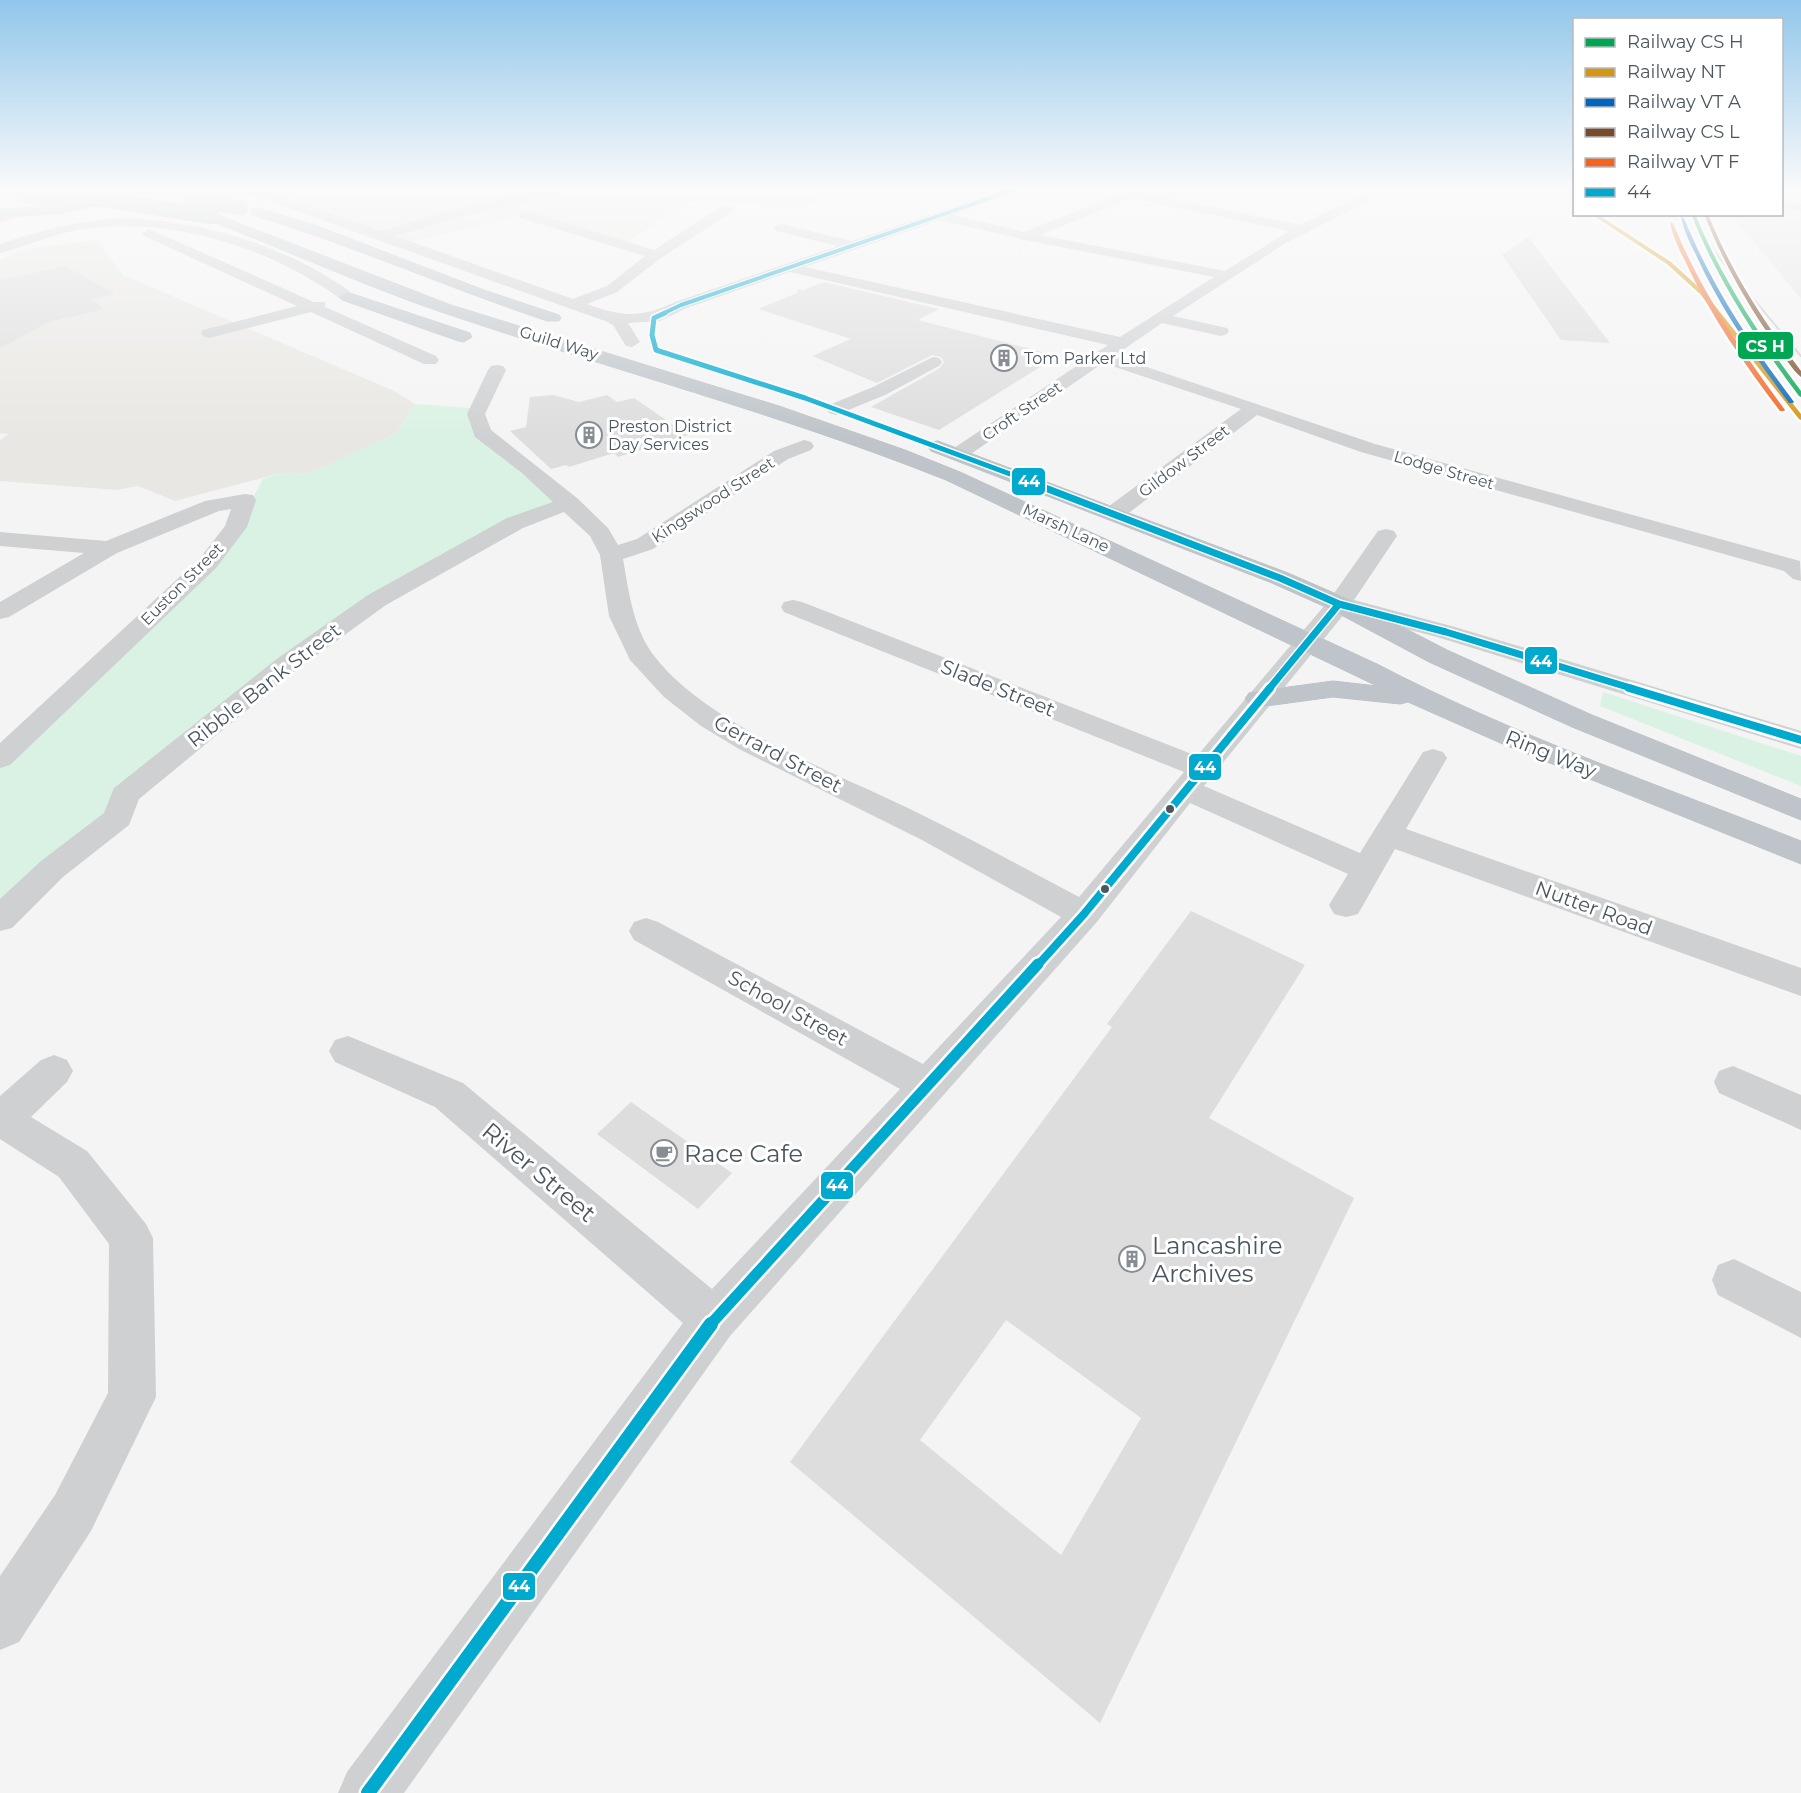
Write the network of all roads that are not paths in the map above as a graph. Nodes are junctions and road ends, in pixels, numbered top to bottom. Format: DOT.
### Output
graph roads {
  1 [pos="240,272"];
  2 [pos="308,272"];
  3 [pos="352,272"];
  4 [pos="424,272"];
  5 [pos="485,272"];
  6 [pos="634,272"];
  7 [pos="780,272"];
  8 [pos="807,272"];
  9 [pos="1207,272"];
  10 [pos="1229,272"];
  11 [pos="1224,275"];
  12 [pos="347,297"];
  13 [pos="574,304"];
  14 [pos="313,306"];
  15 [pos="611,318"];
  16 [pos="654,318"];
  17 [pos="1159,318"];
  18 [pos="567,322"];
  19 [pos="1221,331"];
  20 [pos="209,333"];
  21 [pos="610,336"];
  22 [pos="632,342"];
  23 [pos="483,343"];
  24 [pos="1123,343"];
  25 [pos="656,350"];
  26 [pos="1101,357"];
  27 [pos="430,360"];
  28 [pos="933,363"];
  29 [pos="496,370"];
  30 [pos="595,373"];
  31 [pos="1255,408"];
  32 [pos="836,409"];
  33 [pos="771,410"];
  34 [pos="756,445"];
  35 [pos="804,446"];
  36 [pos="958,454"];
  37 [pos="781,455"];
  38 [pos="569,503"];
  39 [pos="1113,514"];
  40 [pos="1386,536"];
  41 [pos="0,539"];
  42 [pos="109,548"];
  43 [pos="611,555"];
  44 [pos="1797,570"];
  45 [pos="1340,604"];
  46 [pos="793,607"];
  47 [pos="0,612"];
  48 [pos="1307,643"];
  49 [pos="1259,699"];
  50 [pos="1425,700"];
  51 [pos="1801,740"];
  52 [pos="1433,758"];
  53 [pos="0,759"];
  54 [pos="1195,780"];
  55 [pos="1801,810"];
  56 [pos="1388,834"];
  57 [pos="1801,853"];
  58 [pos="1368,869"];
  59 [pos="1346,905"];
  60 [pos="1084,914"];
  61 [pos="0,919"];
  62 [pos="646,931"];
  63 [pos="1801,982"];
  64 [pos="348,1051"];
  65 [pos="54,1071"];
  66 [pos="1733,1082"];
  67 [pos="929,1086"];
  68 [pos="1801,1113"];
  69 [pos="0,1120"];
  70 [pos="1734,1280"];
  71 [pos="1801,1316"];
  72 [pos="714,1320"];
  73 [pos="0,1623"];
  74 [pos="368,1793"];
  1 -- 14 [label="street"];
  2 -- 12 [label="street"];
  3 -- 33 [label="highway, Guild Way, bridge"];
  4 -- 18 [label="highway, Guild Way, bridge"];
  5 -- 13 [label="street"];
  6 -- 13 [label="street"];
  7 -- 16 [label="street"];
  8 -- 24 [label="street"];
  9 -- 11 [label="street"];
  10 -- 11 [label="street, Croft Street"];
  11 -- 17 [label="street, Croft Street"];
  12 -- 14 [label="street"];
  12 -- 23 [label="highway"];
  13 -- 15 [label="street"];
  14 -- 20 [label="street"];
  14 -- 27 [label="street"];
  15 -- 16 [label="street"];
  15 -- 22 [label="street"];
  16 -- 25 [label="street"];
  17 -- 19 [label="street"];
  17 -- 24 [label="street, Croft Street"];
  21 -- 22 [label="highway, Guild Way"];
  22 -- 25 [label="highway, Marsh Lane"];
  24 -- 26 [label="street, Croft Street"];
  25 -- 32 [label="highway, Marsh Lane"];
  26 -- 31 [label="street, Lodge Street"];
  26 -- 36 [label="street, Croft Street"];
  28 -- 32 [label="street"];
  29 -- 38 [label="street, Gerrard Street"];
  30 -- 33 [label="highway"];
  31 -- 39 [label="street, Gildow Street"];
  31 -- 44 [label="street, Lodge Street"];
  32 -- 36 [label="highway, Marsh Lane"];
  33 -- 48 [label="highway, Marsh Lane"];
  34 -- 37 [label="street, Kingswood Street"];
  35 -- 37 [label="street, Kingswood Street"];
  36 -- 39 [label="highway, Marsh Lane"];
  37 -- 43 [label="street, Kingswood Street"];
  38 -- 43 [label="street, Gerrard Street"];
  38 -- 61 [label="street, Ribble Bank Street"];
  39 -- 45 [label="highway, Marsh Lane"];
  40 -- 45 [label="street"];
  41 -- 42 [label="street"];
  42 -- 47 [label="street"];
  42 -- 53 [label="street, Euston Street"];
  43 -- 60 [label="street, Gerrard Street"];
  45 -- 48 [label="street"];
  45 -- 51 [label="street, Marsh Lane"];
  45 -- 55 [label="highway"];
  46 -- 54 [label="street, Slade Street"];
  48 -- 49 [label="street"];
  48 -- 50 [label="highway, Ring Way"];
  49 -- 50 [label="highway"];
  49 -- 54 [label="street"];
  50 -- 57 [label="highway, Ring Way"];
  52 -- 56 [label="street"];
  54 -- 58 [label="street, Slade Street"];
  54 -- 60 [label="street"];
  56 -- 58 [label="street"];
  56 -- 63 [label="street, Nutter Road"];
  58 -- 59 [label="street"];
  60 -- 67 [label="street"];
  62 -- 67 [label="street, School Street"];
  64 -- 72 [label="street, River Street"];
  65 -- 69 [label="street"];
  66 -- 68 [label="street"];
  67 -- 72 [label="street"];
  69 -- 73 [label="street"];
  70 -- 71 [label="street"];
  72 -- 74 [label="street"];
}
